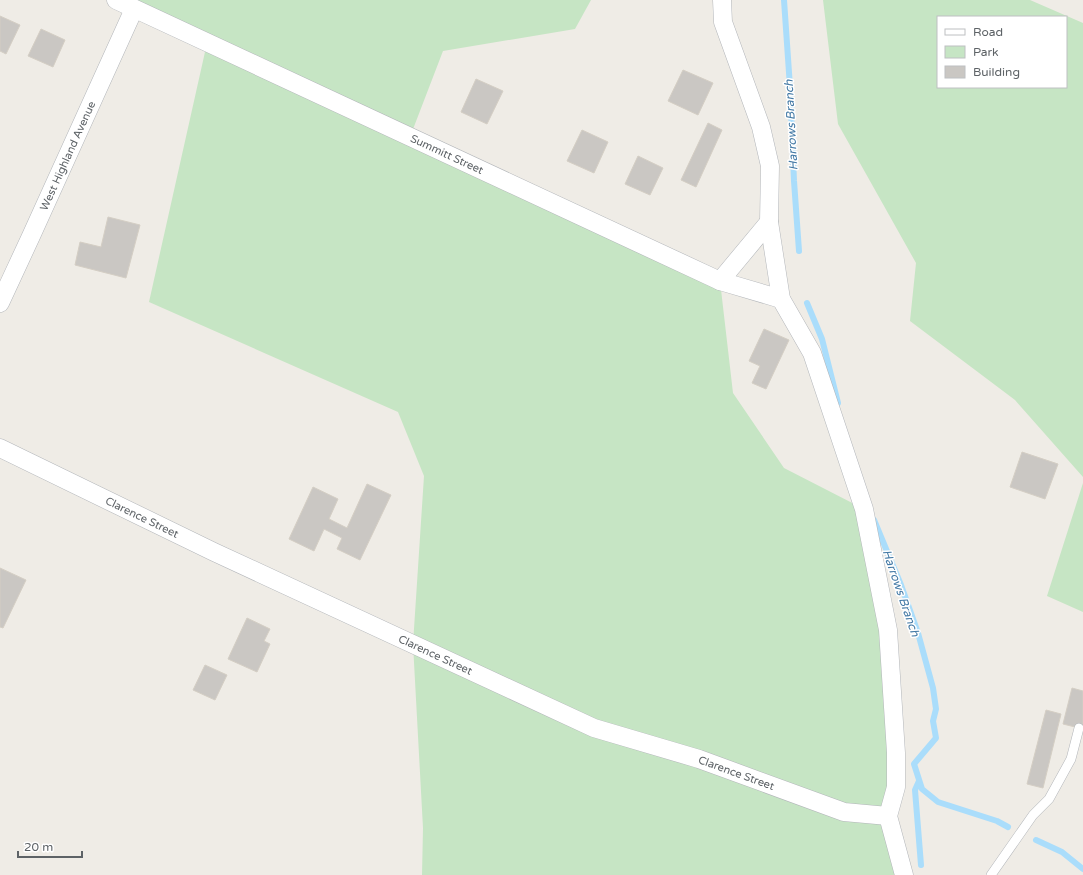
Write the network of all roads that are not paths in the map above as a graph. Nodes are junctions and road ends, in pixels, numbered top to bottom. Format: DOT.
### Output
graph roads {
  1 [pos="116,0"];
  2 [pos="722,0"];
  3 [pos="134,9"];
  4 [pos="769,222"];
  5 [pos="720,281"];
  6 [pos="781,299"];
  7 [pos="0,303"];
  8 [pos="0,448"];
  9 [pos="1079,728"];
  10 [pos="888,816"];
  11 [pos="904,875"];
  12 [pos="991,875"];
  1 -- 3 [label="street, Summitt Street"];
  2 -- 4 [label="street"];
  3 -- 5 [label="street, Summitt Street"];
  3 -- 7 [label="street, West Highland Avenue"];
  4 -- 5 [label="street"];
  4 -- 6 [label="street"];
  5 -- 6 [label="street, Summitt Street"];
  6 -- 10 [label="street"];
  8 -- 10 [label="street, Clarence Street"];
  9 -- 12 [label="lane"];
  10 -- 11 [label="street"];
}
